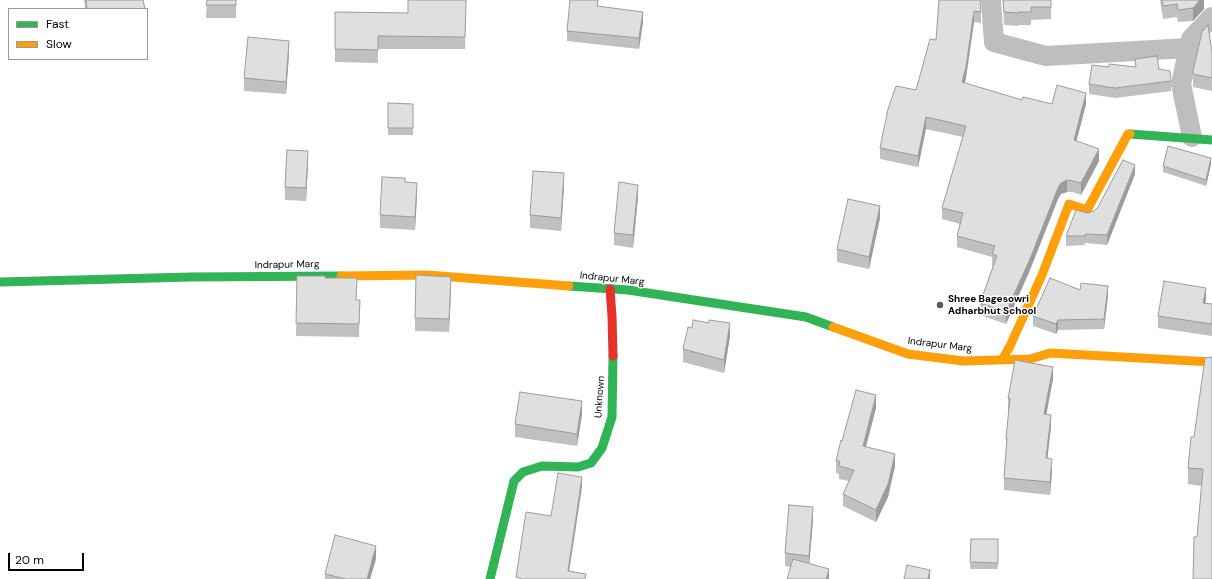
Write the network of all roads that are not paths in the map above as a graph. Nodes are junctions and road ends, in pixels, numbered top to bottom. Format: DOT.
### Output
graph roads {
  1 [pos="991,0"];
  2 [pos="1212,17"];
  3 [pos="1189,48"];
  4 [pos="1192,138"];
  5 [pos="1212,140"];
  6 [pos="0,282"];
  7 [pos="610,289"];
  8 [pos="1002,360"];
  9 [pos="1212,362"];
  10 [pos="490,579"];
  1 -- 3 [label="street"];
  2 -- 3 [label="street"];
  3 -- 4 [label="street"];
  4 -- 5 [label="street"];
  4 -- 8 [label="street"];
  6 -- 7 [label="street, Indrapur Marg"];
  7 -- 8 [label="street, Indrapur Marg"];
  7 -- 10 [label="street, Unknown"];
  8 -- 9 [label="street, Indrapur Marg"];
}
